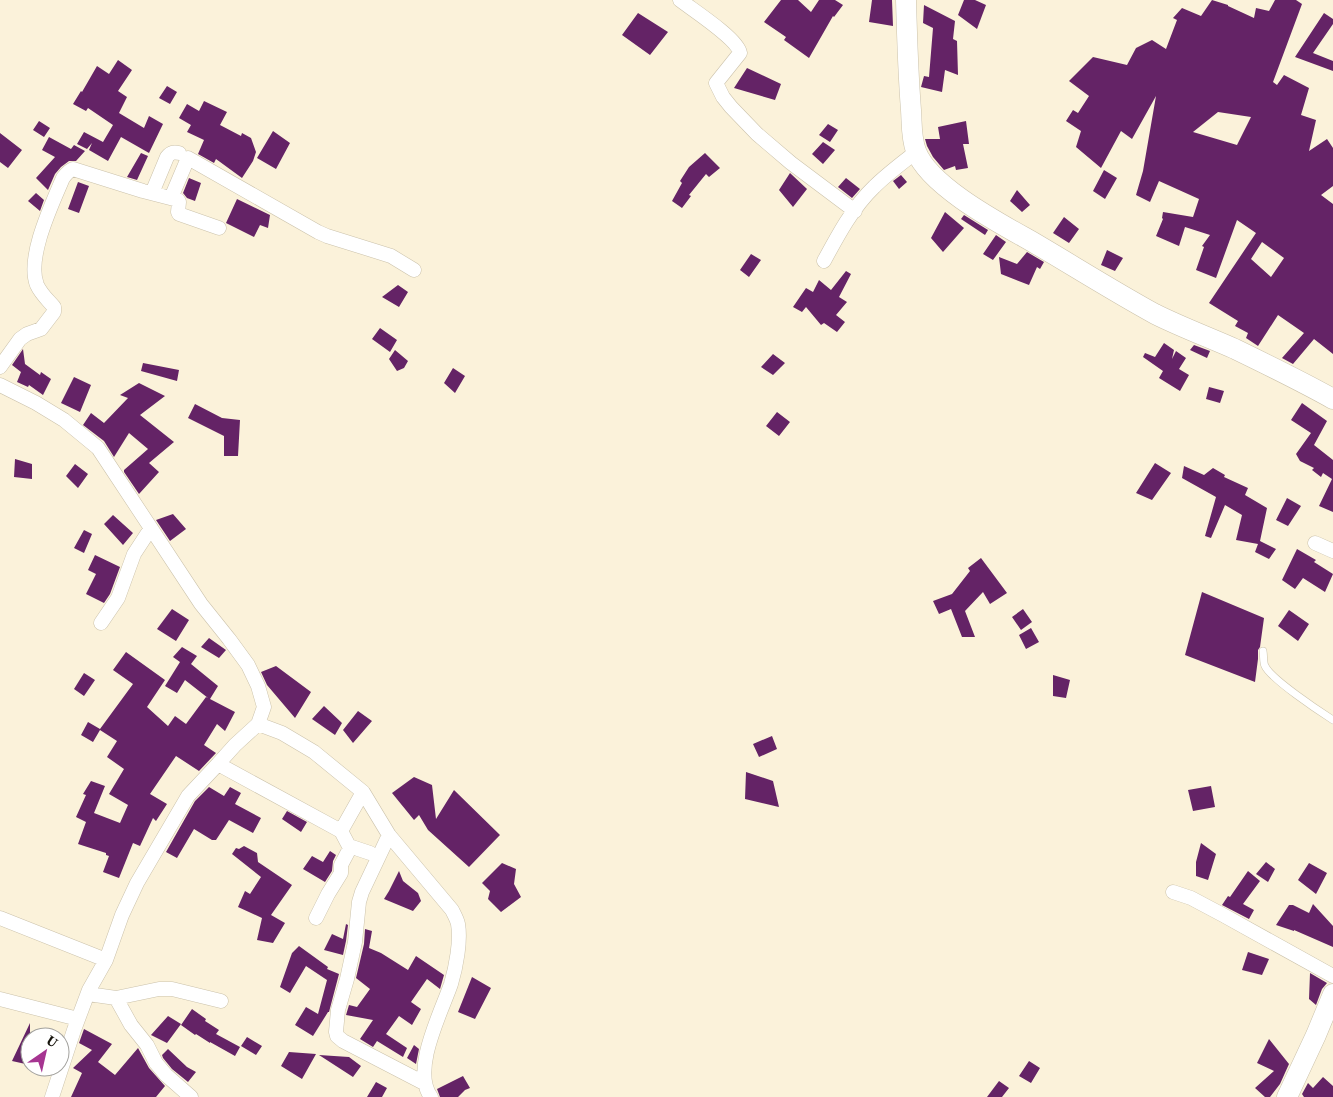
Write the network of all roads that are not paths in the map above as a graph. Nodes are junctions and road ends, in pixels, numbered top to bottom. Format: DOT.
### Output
graph roads {
  1 [pos="680,0"];
  2 [pos="906,0"];
  3 [pos="916,152"];
  4 [pos="179,153"];
  5 [pos="152,193"];
  6 [pos="170,198"];
  7 [pos="855,211"];
  8 [pos="218,228"];
  9 [pos="824,261"];
  10 [pos="414,270"];
  11 [pos="0,367"];
  12 [pos="0,385"];
  13 [pos="1333,399"];
  14 [pos="150,528"];
  15 [pos="1315,543"];
  16 [pos="1333,552"];
  17 [pos="101,623"];
  18 [pos="1263,651"];
  19 [pos="1333,720"];
  20 [pos="258,724"];
  21 [pos="218,764"];
  22 [pos="363,792"];
  23 [pos="341,830"];
  24 [pos="389,835"];
  25 [pos="350,848"];
  26 [pos="370,853"];
  27 [pos="1173,892"];
  28 [pos="0,918"];
  29 [pos="316,918"];
  30 [pos="106,960"];
  31 [pos="1333,976"];
  32 [pos="88,994"];
  33 [pos="1333,994"];
  34 [pos="116,998"];
  35 [pos="0,999"];
  36 [pos="221,1001"];
  37 [pos="78,1019"];
  38 [pos="428,1093"];
  39 [pos="52,1097"];
  40 [pos="191,1097"];
  41 [pos="1287,1097"];
  1 -- 7 [label="street"];
  2 -- 3 [label="street"];
  3 -- 7 [label="street"];
  3 -- 13 [label="street"];
  4 -- 5 [label="street"];
  5 -- 6 [label="street"];
  5 -- 11 [label="street"];
  6 -- 8 [label="street"];
  6 -- 10 [label="street"];
  7 -- 9 [label="street"];
  12 -- 14 [label="street"];
  14 -- 17 [label="street"];
  14 -- 20 [label="street"];
  15 -- 16 [label="street"];
  18 -- 19 [label="lane"];
  20 -- 21 [label="street"];
  20 -- 22 [label="street"];
  21 -- 23 [label="street"];
  21 -- 30 [label="street"];
  22 -- 23 [label="street"];
  22 -- 24 [label="street"];
  23 -- 25 [label="street"];
  24 -- 38 [label="street"];
  24 -- 38 [label="street"];
  25 -- 26 [label="street"];
  25 -- 29 [label="street"];
  27 -- 31 [label="street"];
  28 -- 30 [label="street"];
  30 -- 32 [label="street"];
  32 -- 34 [label="street"];
  32 -- 37 [label="street"];
  33 -- 41 [label="street"];
  34 -- 36 [label="street"];
  34 -- 40 [label="street"];
  35 -- 37 [label="street"];
  37 -- 39 [label="street"];
}
